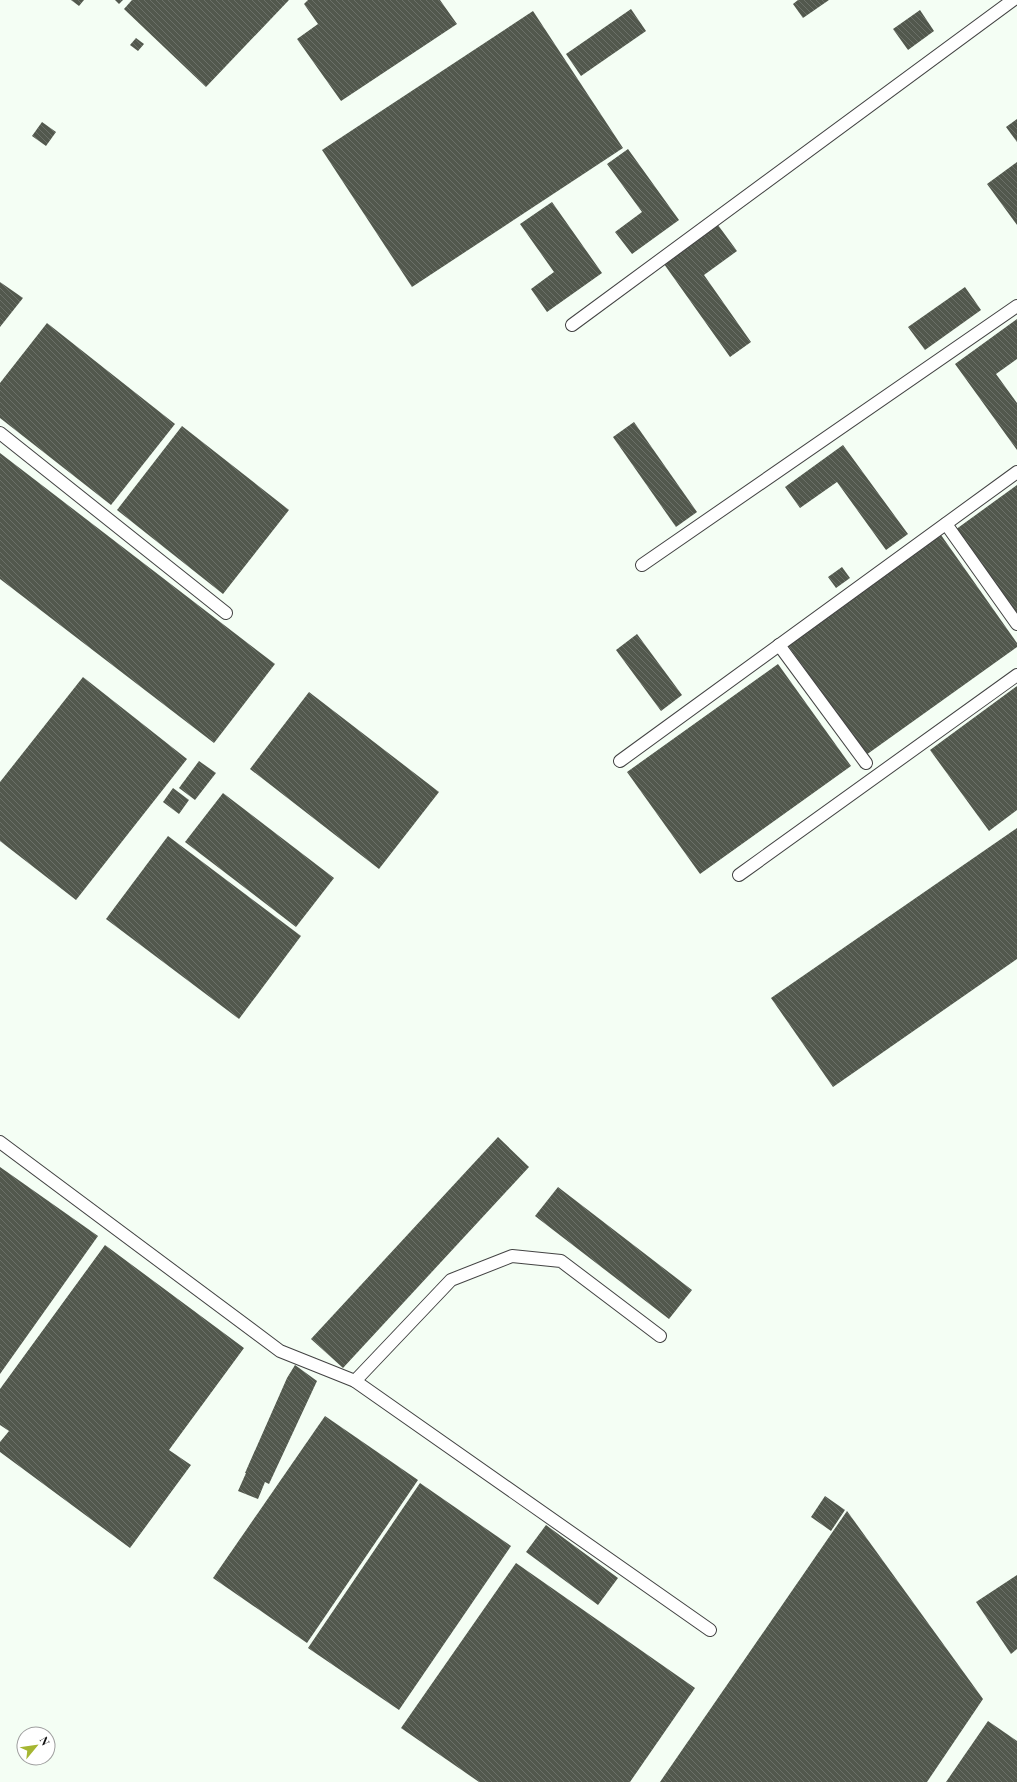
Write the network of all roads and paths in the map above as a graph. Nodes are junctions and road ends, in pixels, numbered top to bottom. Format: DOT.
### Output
graph roads {
  1 [pos="1013,0"];
  2 [pos="1017,306"];
  3 [pos="572,325"];
  4 [pos="0,433"];
  5 [pos="1017,472"];
  6 [pos="946,524"];
  7 [pos="642,564"];
  8 [pos="226,613"];
  9 [pos="1017,624"];
  10 [pos="779,645"];
  11 [pos="1017,675"];
  12 [pos="620,761"];
  13 [pos="866,763"];
  14 [pos="739,875"];
  15 [pos="0,1142"];
  16 [pos="660,1336"];
  17 [pos="355,1381"];
  18 [pos="710,1630"];
  1 -- 3 [label="lane"];
  2 -- 7 [label="lane"];
  4 -- 8 [label="lane"];
  5 -- 6 [label="lane"];
  6 -- 9 [label="lane"];
  6 -- 10 [label="lane"];
  10 -- 12 [label="lane"];
  10 -- 13 [label="lane"];
  11 -- 14 [label="lane"];
  15 -- 17 [label="lane"];
  16 -- 17 [label="lane"];
  17 -- 18 [label="lane"];
}
